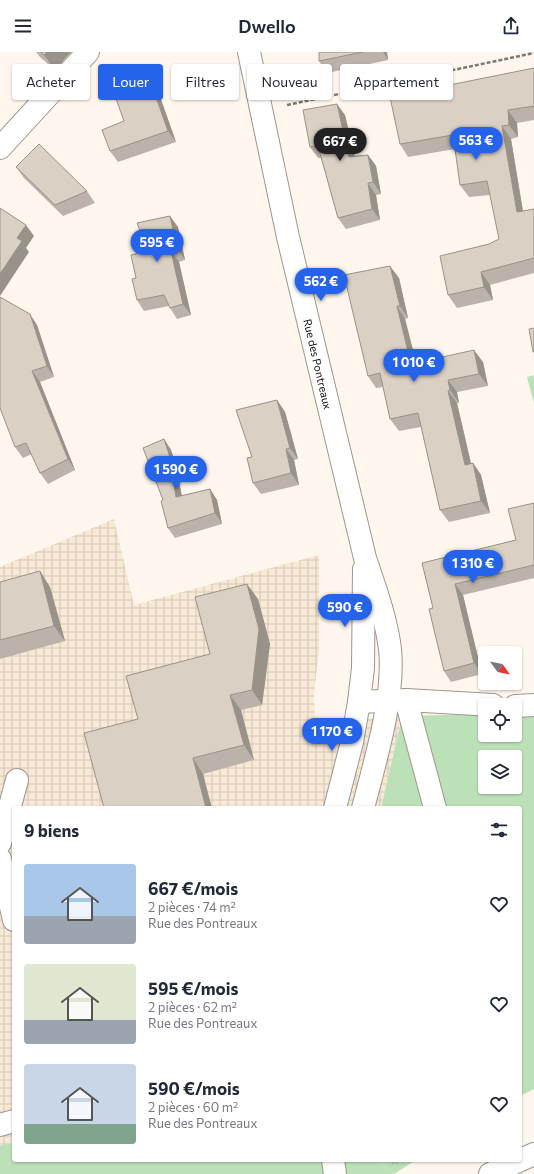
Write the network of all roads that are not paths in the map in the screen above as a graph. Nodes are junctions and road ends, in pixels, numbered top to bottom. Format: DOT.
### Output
graph roads {
  1 [pos="88,52"];
  2 [pos="249,52"];
  3 [pos="0,148"];
  4 [pos="364,558"];
  5 [pos="396,700"];
  6 [pos="359,702"];
  7 [pos="478,704"];
  8 [pos="534,705"];
  9 [pos="522,706"];
  10 [pos="17,780"];
  11 [pos="336,806"];
  12 [pos="364,806"];
  13 [pos="434,806"];
  14 [pos="0,843"];
  15 [pos="0,859"];
  16 [pos="12,911"];
  17 [pos="12,1122"];
  18 [pos="0,1125"];
  19 [pos="534,1154"];
  20 [pos="522,1159"];
  21 [pos="333,1162"];
  22 [pos="516,1162"];
  23 [pos="335,1174"];
  24 [pos="490,1174"];
  1 -- 3 [label="main road"];
  2 -- 4 [label="main road, Rue des Pontreaux"];
  4 -- 5 [label="main road, Rue des Pontreaux"];
  4 -- 6 [label="main road, Rue des Pontreaux"];
  5 -- 6 [label="main road"];
  5 -- 7 [label="main road"];
  5 -- 12 [label="main road, Rue des Pontreaux"];
  5 -- 13 [label="main road"];
  6 -- 11 [label="main road, Rue des Pontreaux"];
  8 -- 9 [label="main road"];
  10 -- 14 [label="main road"];
  15 -- 16 [label="main road"];
  17 -- 18 [label="main road"];
  19 -- 20 [label="main road"];
  21 -- 23 [label="main road"];
  22 -- 24 [label="main road"];
}
